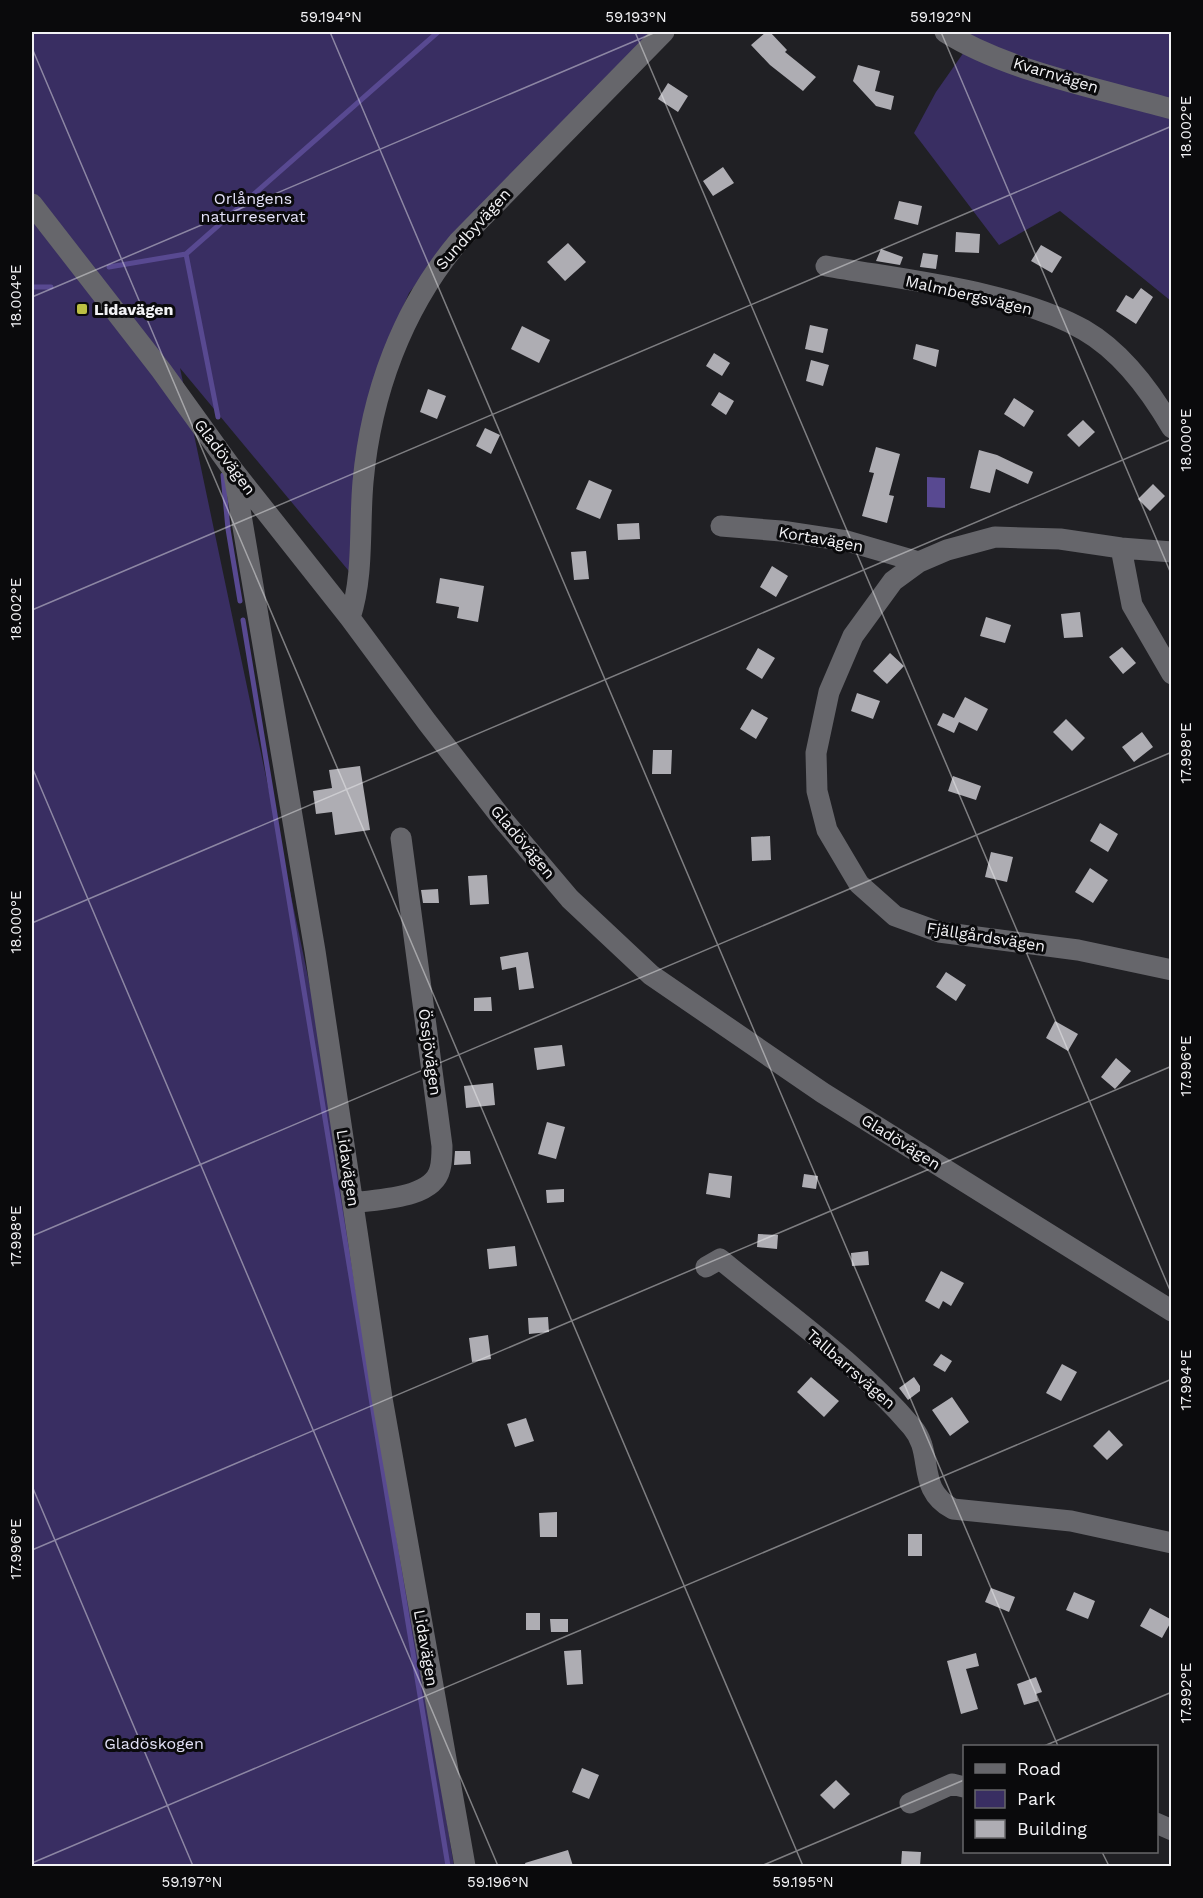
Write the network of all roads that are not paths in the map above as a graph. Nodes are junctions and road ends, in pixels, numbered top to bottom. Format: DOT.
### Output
graph roads {
  1 [pos="664,32"];
  2 [pos="945,32"];
  3 [pos="1172,109"];
  4 [pos="32,204"];
  5 [pos="826,266"];
  6 [pos="1172,428"];
  7 [pos="233,470"];
  8 [pos="721,526"];
  9 [pos="1121,548"];
  10 [pos="1172,552"];
  11 [pos="919,562"];
  12 [pos="350,618"];
  13 [pos="1172,674"];
  14 [pos="401,838"];
  15 [pos="1172,970"];
  16 [pos="353,1203"];
  17 [pos="706,1266"];
  18 [pos="1172,1311"];
  19 [pos="1172,1543"];
  20 [pos="963,1787"];
  21 [pos="910,1803"];
  22 [pos="1158,1824"];
  23 [pos="1172,1830"];
  24 [pos="465,1866"];
  1 -- 12 [label="street, Sundbyvägen"];
  2 -- 3 [label="street, Kvarnvägen"];
  4 -- 7 [label="street, Gladövägen"];
  5 -- 6 [label="street, Malmbergsvägen"];
  7 -- 12 [label="street, Gladövägen"];
  7 -- 16 [label="street, Lidavägen"];
  8 -- 11 [label="street, Kortavägen"];
  9 -- 10 [label="street, Fjällgårdsvägen"];
  9 -- 11 [label="street, Fjällgårdsvägen"];
  9 -- 13 [label="street"];
  11 -- 15 [label="street, Fjällgårdsvägen"];
  12 -- 18 [label="street, Gladövägen"];
  14 -- 16 [label="street, Össjövägen"];
  16 -- 24 [label="street, Lidavägen"];
  17 -- 19 [label="street, Tallbarrsvägen"];
  20 -- 21 [label="street"];
  22 -- 23 [label="street"];
}
